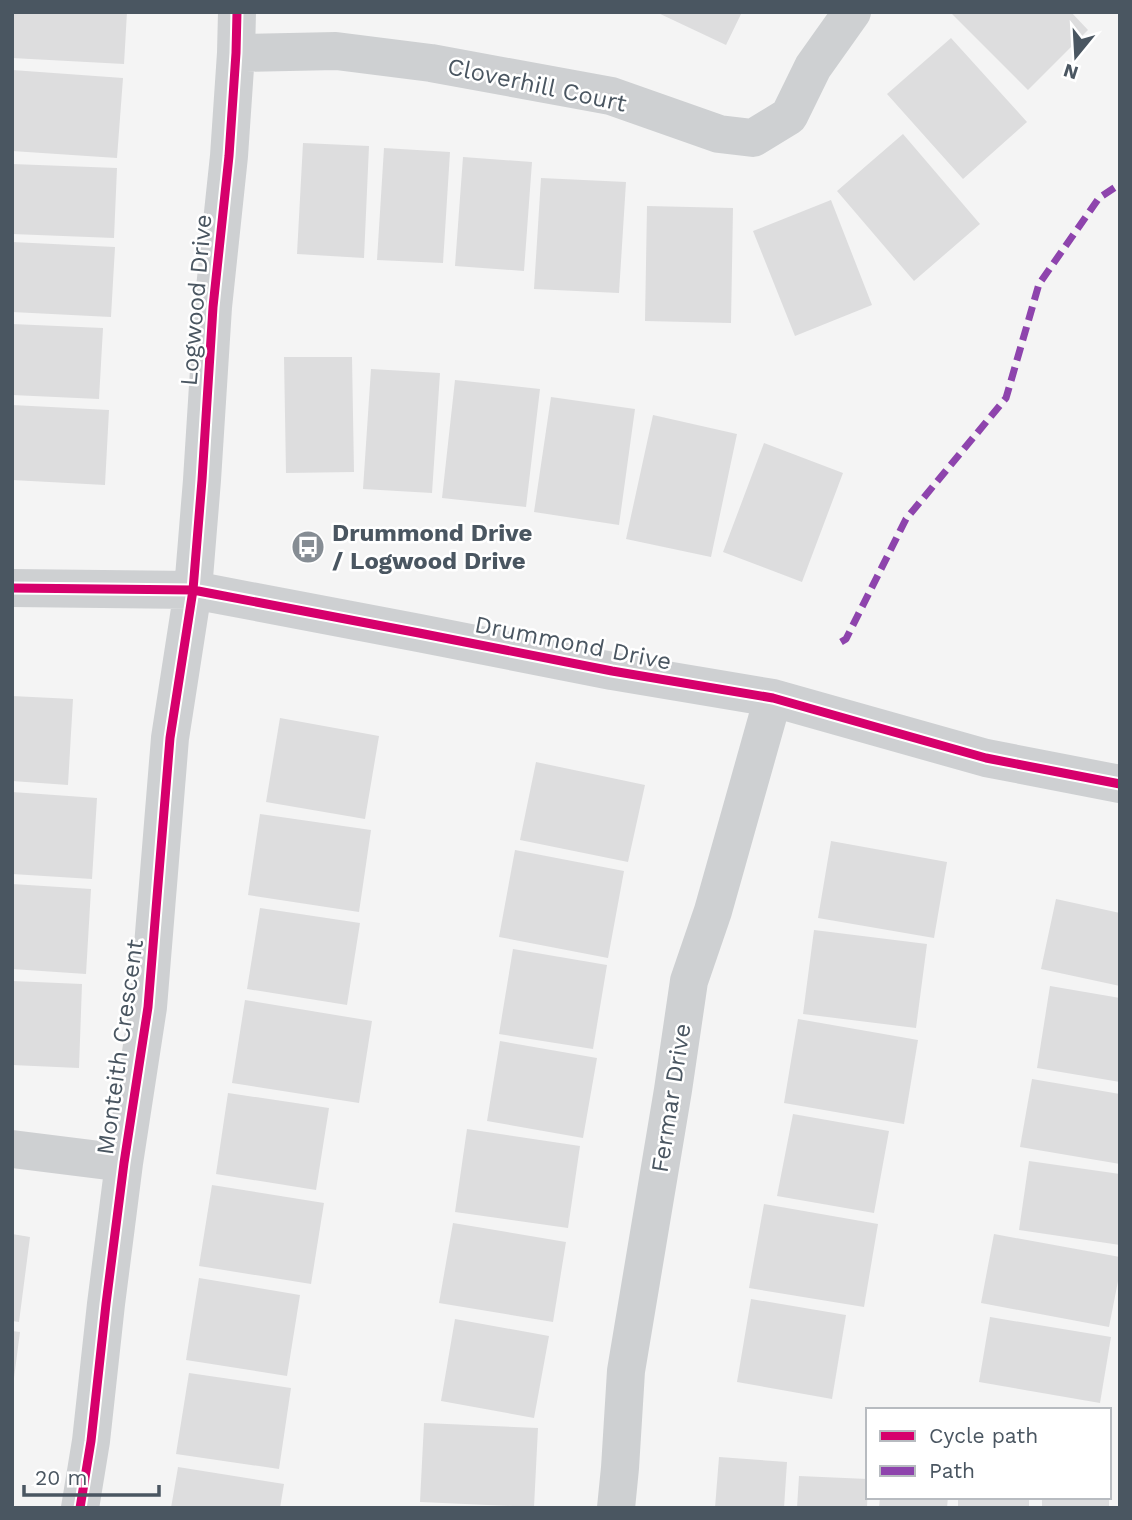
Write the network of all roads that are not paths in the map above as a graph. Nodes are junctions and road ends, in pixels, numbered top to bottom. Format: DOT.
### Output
graph roads {
  1 [pos="237,12"];
  2 [pos="852,12"];
  3 [pos="236,53"];
  4 [pos="12,588"];
  5 [pos="193,590"];
  6 [pos="773,698"];
  7 [pos="1120,784"];
  8 [pos="12,1149"];
  9 [pos="124,1163"];
  10 [pos="80,1508"];
  11 [pos="616,1508"];
  1 -- 3 [label="street, Logwood Drive"];
  2 -- 3 [label="street, Cloverhill Court"];
  3 -- 5 [label="street, Logwood Drive"];
  4 -- 5 [label="street, Drummond Drive"];
  5 -- 6 [label="street, Drummond Drive"];
  5 -- 9 [label="street, Monteith Crescent"];
  6 -- 7 [label="street, Drummond Drive"];
  6 -- 11 [label="street, Fermar Drive"];
  8 -- 9 [label="street, Monteith Crescent"];
  9 -- 10 [label="street, Monteith Crescent"];
}
